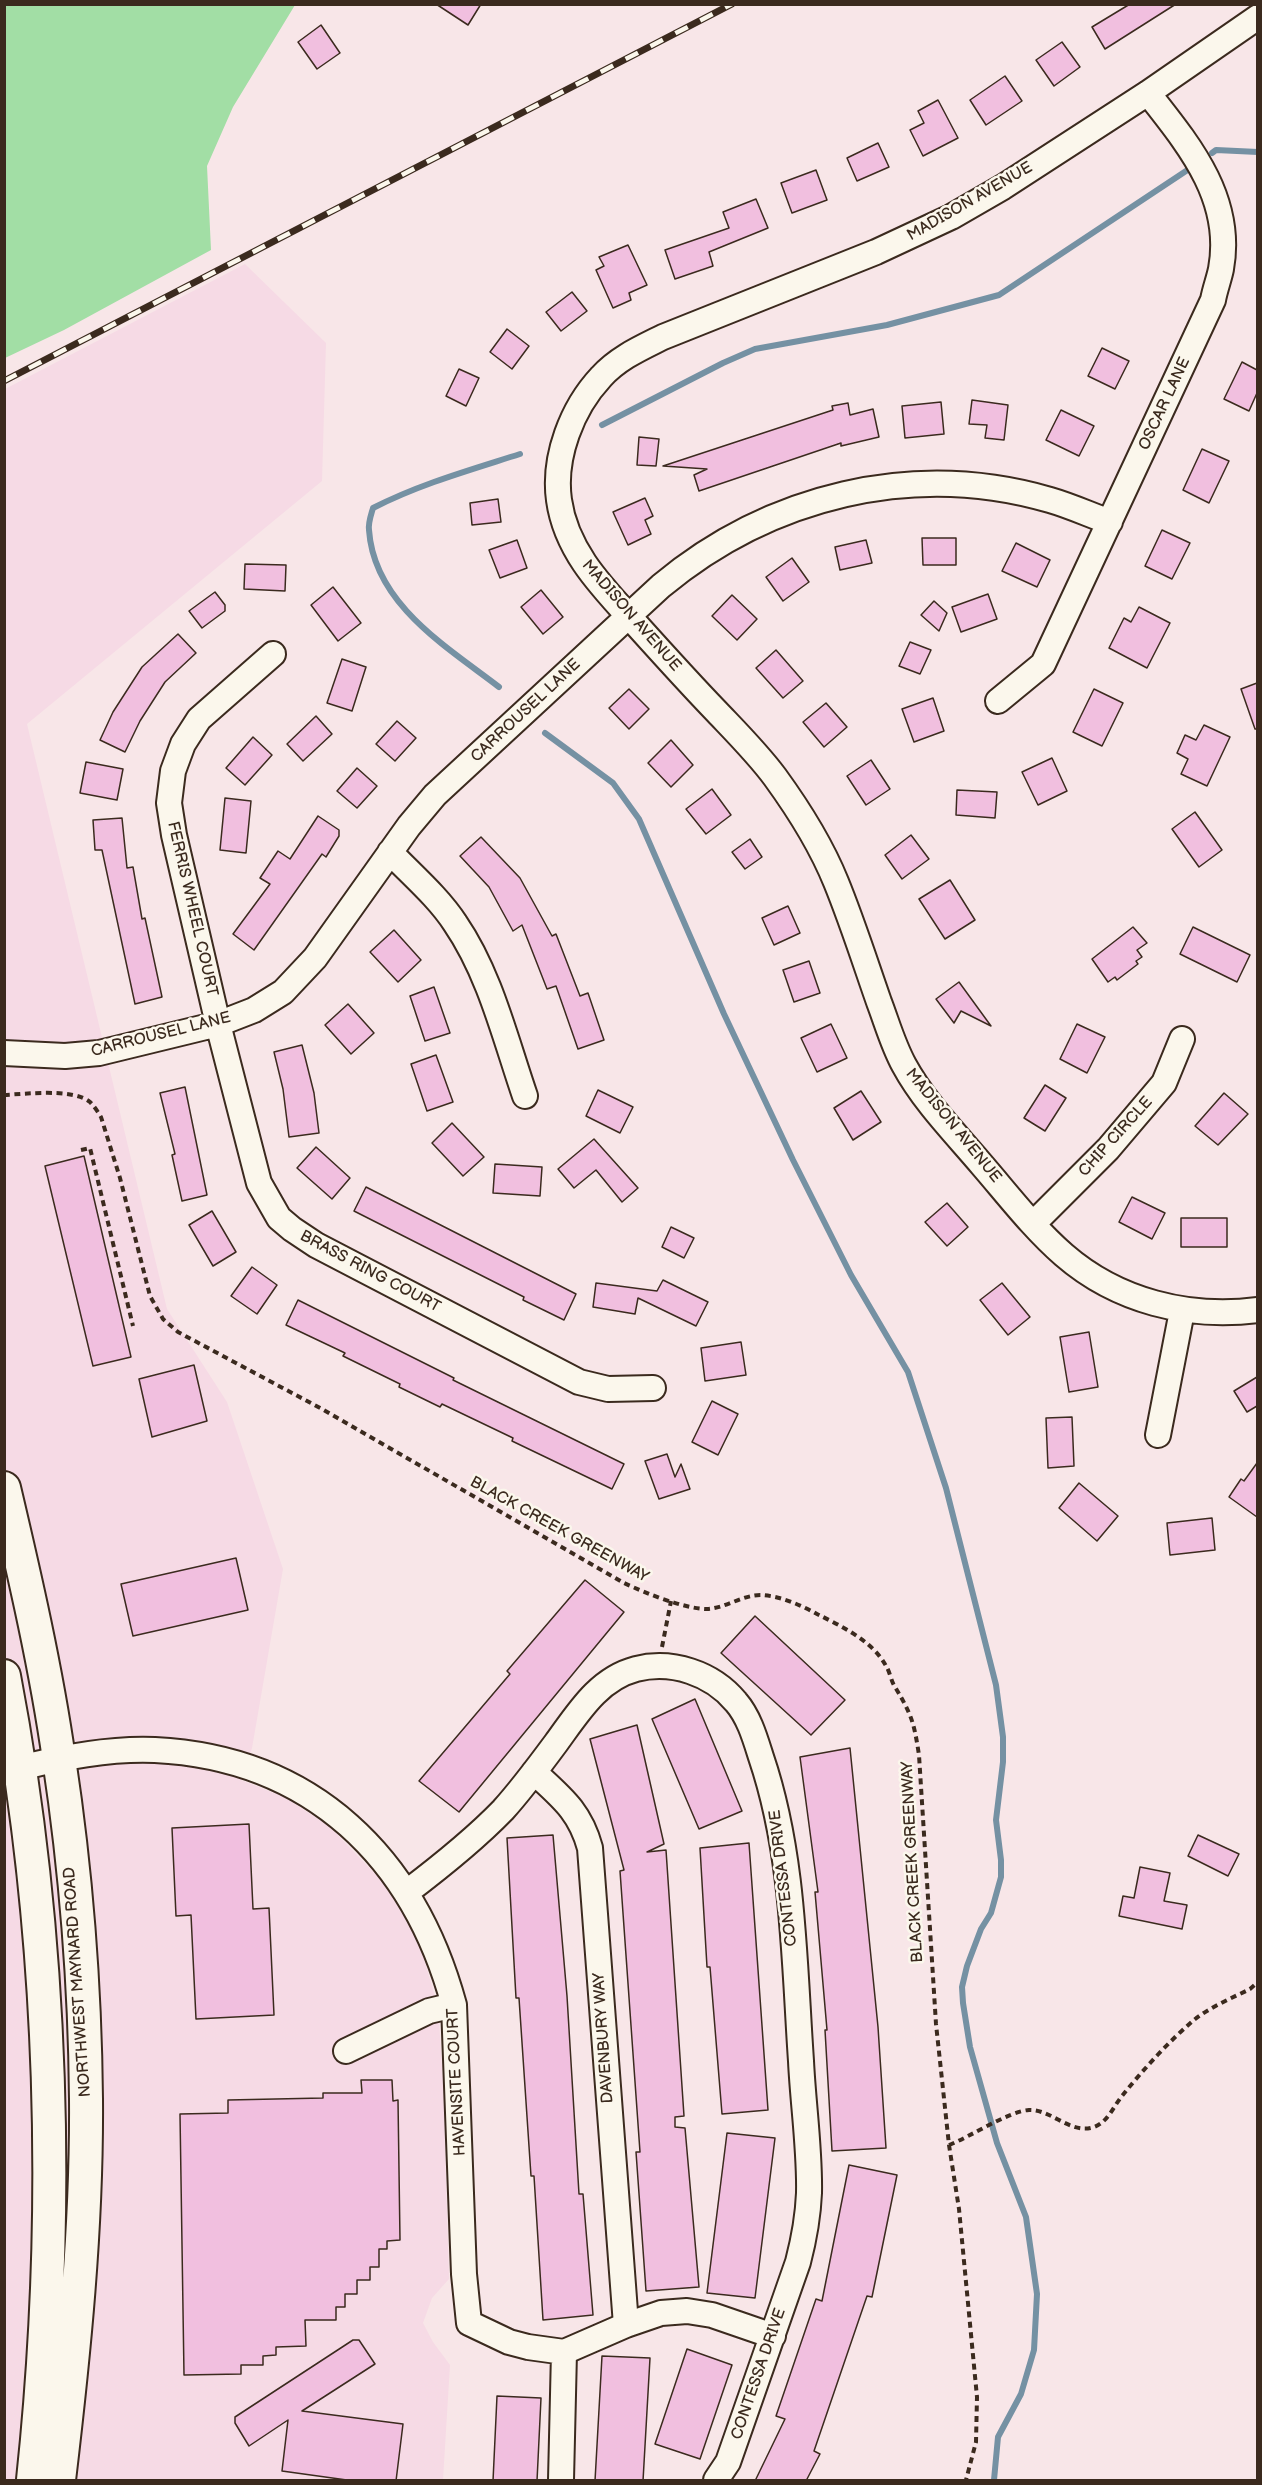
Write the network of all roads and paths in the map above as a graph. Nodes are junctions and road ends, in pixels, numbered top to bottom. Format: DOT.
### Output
graph roads {
  1 [pos="1257,17"];
  2 [pos="1148,93"];
  3 [pos="1110,522"];
  4 [pos="629,616"];
  5 [pos="273,654"];
  6 [pos="998,700"];
  7 [pos="390,852"];
  8 [pos="218,1024"];
  9 [pos="1182,1039"];
  10 [pos="4,1053"];
  11 [pos="4,1095"];
  12 [pos="525,1096"];
  13 [pos="81,1150"];
  14 [pos="1033,1224"];
  15 [pos="1257,1310"];
  16 [pos="1182,1311"];
  17 [pos="132,1326"];
  18 [pos="653,1388"];
  19 [pos="1158,1436"];
  20 [pos="4,1488"];
  21 [pos="671,1600"];
  22 [pos="661,1653"];
  23 [pos="4,1676"];
  24 [pos="59,1758"];
  25 [pos="20,1768"];
  26 [pos="534,1772"];
  27 [pos="407,1892"];
  28 [pos="1257,1982"];
  29 [pos="454,2005"];
  30 [pos="346,2051"];
  31 [pos="949,2145"];
  32 [pos="626,2325"];
  33 [pos="773,2336"];
  34 [pos="564,2352"];
  35 [pos="33,2481"];
  36 [pos="59,2481"];
  37 [pos="561,2481"];
  38 [pos="716,2481"];
  39 [pos="966,2481"];
  1 -- 2 [label="street, MADISON AVENUE"];
  2 -- 3 [label="street, OSCAR LANE"];
  2 -- 4 [label="street, MADISON AVENUE"];
  3 -- 4 [label="street, CARROUSEL LANE"];
  3 -- 6 [label="street, OSCAR LANE"];
  4 -- 7 [label="street, CARROUSEL LANE"];
  4 -- 14 [label="street, MADISON AVENUE"];
  5 -- 8 [label="street, FERRIS WHEEL COURT"];
  7 -- 8 [label="street, CARROUSEL LANE"];
  7 -- 12 [label="street"];
  8 -- 10 [label="street, CARROUSEL LANE"];
  8 -- 18 [label="street, BRASS RING COURT"];
  9 -- 14 [label="street, CHIP CIRCLE"];
  11 -- 21 [label="path, BLACK CREEK GREENWAY"];
  13 -- 17 [label="path"];
  14 -- 16 [label="street, MADISON AVENUE"];
  15 -- 16 [label="street, MADISON AVENUE"];
  16 -- 19 [label="street"];
  20 -- 24 [label="main road, NORTHWEST MAYNARD ROAD"];
  21 -- 22 [label="path"];
  21 -- 31 [label="path, BLACK CREEK GREENWAY"];
  23 -- 25 [label="main road"];
  24 -- 25 [label="street, HAVENSITE COURT"];
  24 -- 27 [label="street, HAVENSITE COURT"];
  24 -- 36 [label="main road, NORTHWEST MAYNARD ROAD"];
  25 -- 35 [label="main road"];
  26 -- 27 [label="street, CONTESSA DRIVE"];
  26 -- 32 [label="street, DAVENBURY WAY"];
  26 -- 33 [label="street, CONTESSA DRIVE"];
  27 -- 29 [label="street, HAVENSITE COURT"];
  28 -- 31 [label="path"];
  29 -- 30 [label="street"];
  29 -- 34 [label="street, HAVENSITE COURT"];
  31 -- 39 [label="path, BLACK CREEK GREENWAY"];
  32 -- 33 [label="street"];
  32 -- 34 [label="street"];
  33 -- 38 [label="street, CONTESSA DRIVE"];
  34 -- 37 [label="street"];
}
